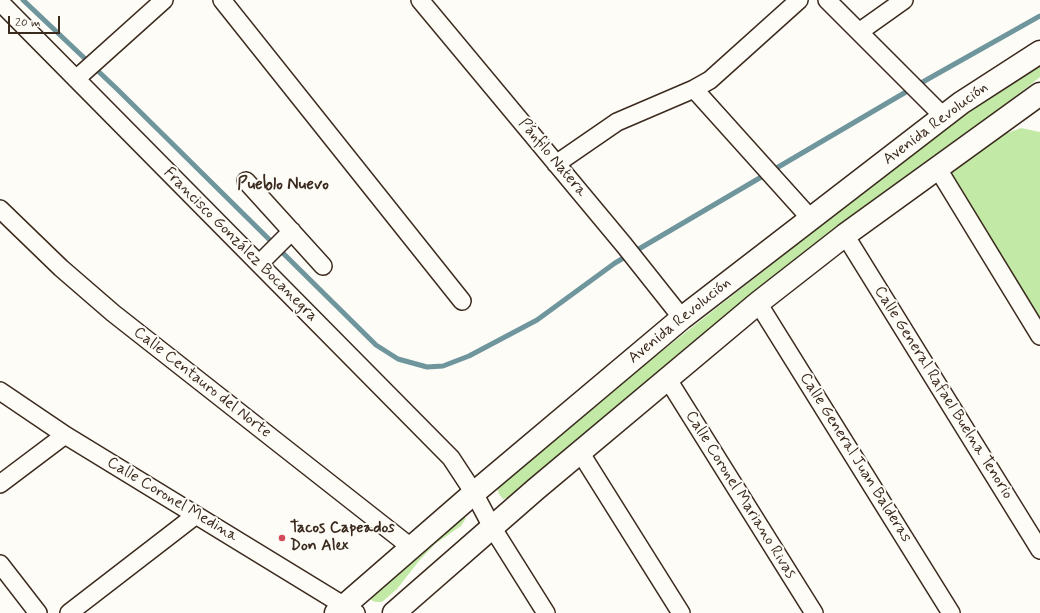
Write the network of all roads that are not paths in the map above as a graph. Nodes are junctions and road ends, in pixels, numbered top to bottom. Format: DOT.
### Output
graph roads {
  1 [pos="164,0"];
  2 [pos="222,0"];
  3 [pos="420,0"];
  4 [pos="799,0"];
  5 [pos="827,0"];
  6 [pos="904,0"];
  7 [pos="0,2"];
  8 [pos="860,32"];
  9 [pos="1040,52"];
  10 [pos="82,74"];
  11 [pos="694,89"];
  12 [pos="1040,94"];
  13 [pos="944,117"];
  14 [pos="556,164"];
  15 [pos="938,169"];
  16 [pos="246,181"];
  17 [pos="0,209"];
  18 [pos="811,219"];
  19 [pos="292,231"];
  20 [pos="845,235"];
  21 [pos="260,264"];
  22 [pos="323,266"];
  23 [pos="462,301"];
  24 [pos="758,303"];
  25 [pos="682,318"];
  26 [pos="1040,336"];
  27 [pos="667,378"];
  28 [pos="0,391"];
  29 [pos="65,434"];
  30 [pos="580,452"];
  31 [pos="0,484"];
  32 [pos="474,493"];
  33 [pos="196,515"];
  34 [pos="492,527"];
  35 [pos="412,548"];
  36 [pos="1040,550"];
  37 [pos="0,564"];
  38 [pos="405,609"];
  39 [pos="346,611"];
  40 [pos="38,613"];
  41 [pos="69,613"];
  42 [pos="546,613"];
  43 [pos="681,613"];
  44 [pos="814,613"];
  45 [pos="951,613"];
  1 -- 10 [label="street"];
  2 -- 23 [label="street"];
  3 -- 14 [label="street, Pánfilo Natera"];
  4 -- 11 [label="street"];
  5 -- 8 [label="street"];
  6 -- 8 [label="street"];
  7 -- 10 [label="street, Francisco González Bocanegra"];
  8 -- 13 [label="street"];
  9 -- 13 [label="street, Avenida Revolución"];
  10 -- 21 [label="street, Francisco González Bocanegra"];
  11 -- 14 [label="street"];
  11 -- 18 [label="street"];
  12 -- 15 [label="street"];
  13 -- 18 [label="street, Avenida Revolución"];
  14 -- 25 [label="street, Pánfilo Natera"];
  15 -- 20 [label="street"];
  15 -- 26 [label="street"];
  16 -- 19 [label="street"];
  17 -- 35 [label="street, Calle Centauro del Norte"];
  18 -- 25 [label="street, Avenida Revolución"];
  19 -- 21 [label="street"];
  19 -- 22 [label="street"];
  20 -- 24 [label="street"];
  20 -- 36 [label="street, Calle General Rafael Buelna Tenorio"];
  21 -- 32 [label="street, Francisco González Bocanegra"];
  24 -- 27 [label="street"];
  24 -- 45 [label="street, Calle General Juan Balderas"];
  25 -- 32 [label="street, Avenida Revolución"];
  27 -- 30 [label="street"];
  27 -- 44 [label="street, Calle Coronel Mariano Rivas"];
  28 -- 29 [label="street, Calle Coronel Medina"];
  29 -- 31 [label="street"];
  29 -- 33 [label="street, Calle Coronel Medina"];
  30 -- 34 [label="street"];
  30 -- 43 [label="street"];
  32 -- 34 [label="street, Francisco González Bocanegra"];
  32 -- 35 [label="street, Avenida Revolución"];
  33 -- 39 [label="street, Calle Coronel Medina"];
  33 -- 41 [label="street"];
  34 -- 38 [label="street"];
  34 -- 42 [label="street, Francisco González Bocanegra"];
  35 -- 39 [label="street, Avenida Revolución"];
  37 -- 40 [label="street"];
}
